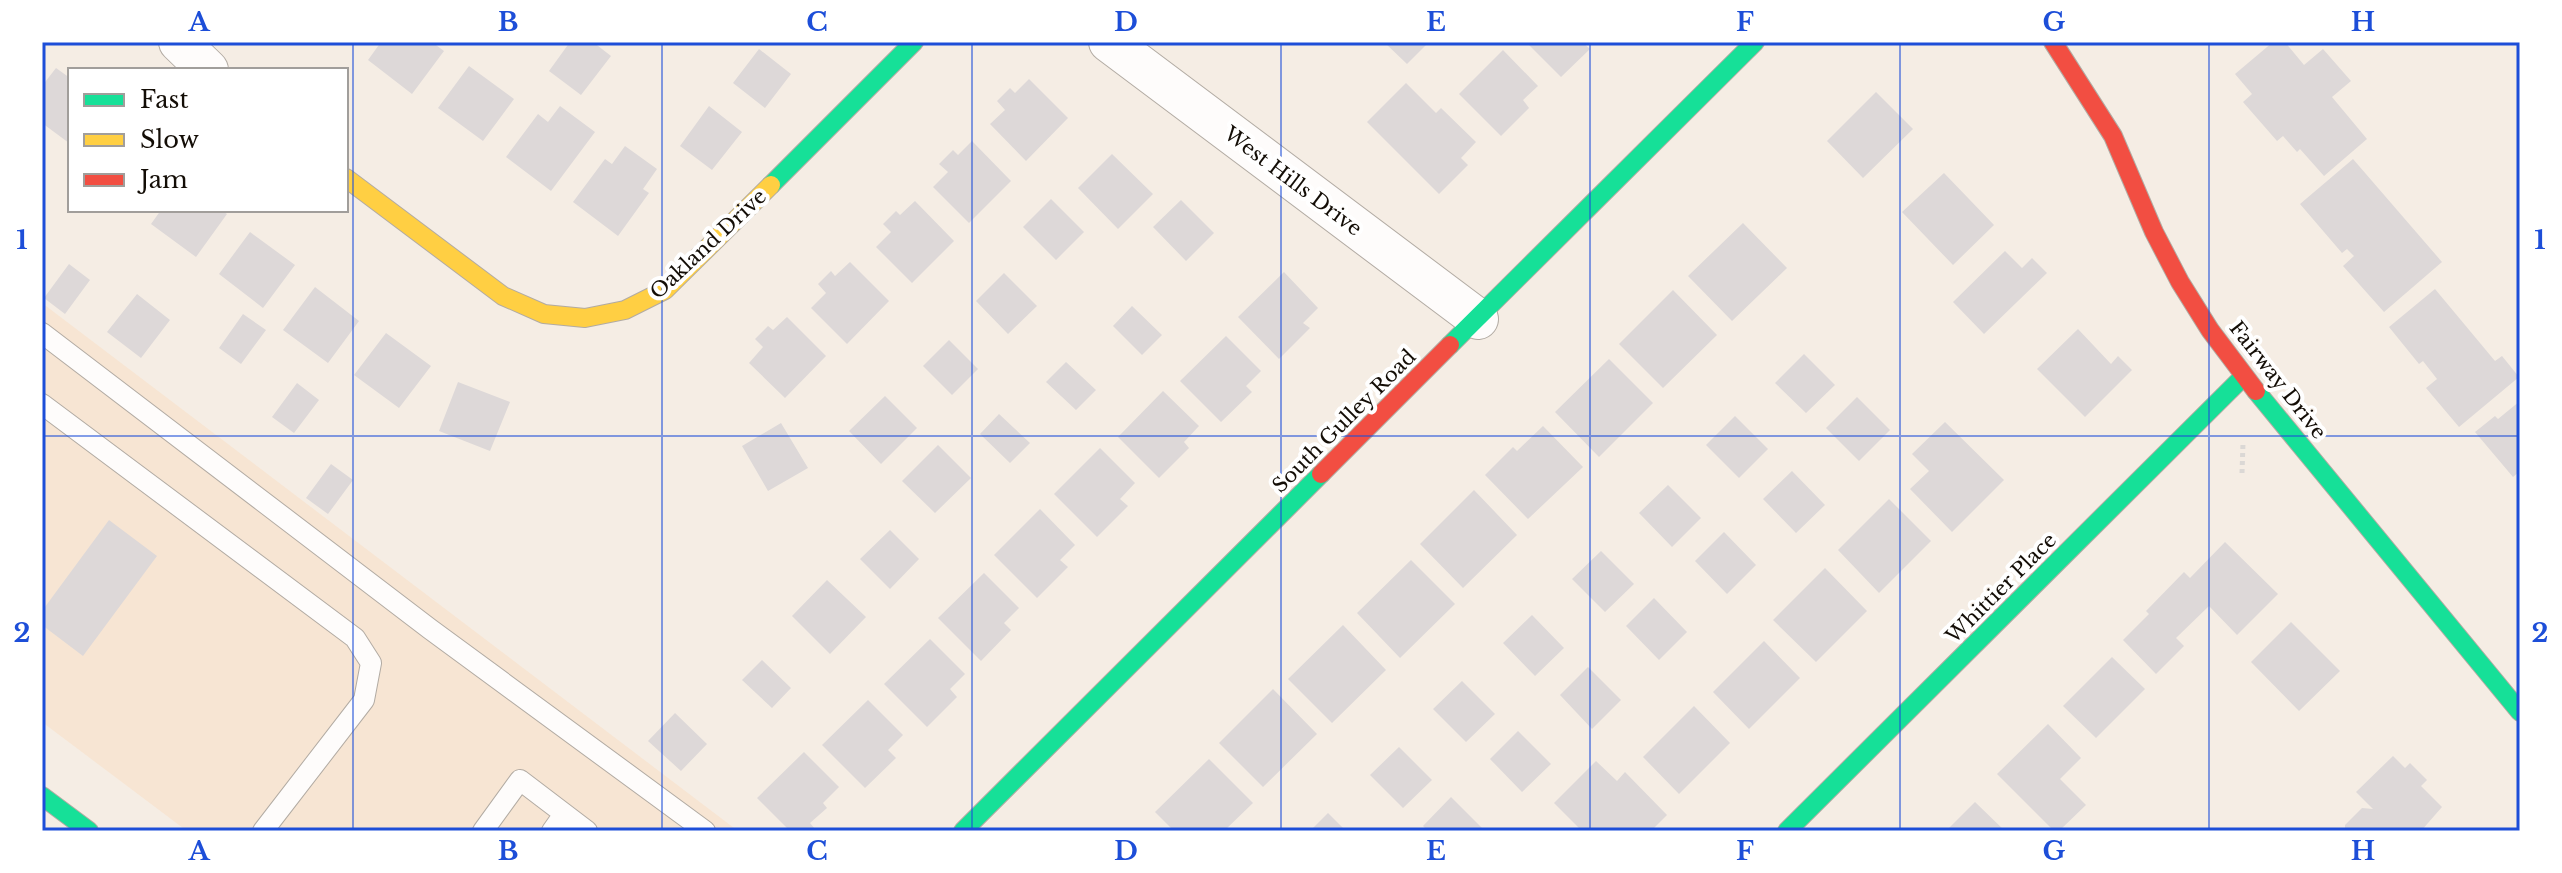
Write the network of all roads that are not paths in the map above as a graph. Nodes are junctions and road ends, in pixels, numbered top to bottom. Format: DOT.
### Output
graph roads {
  1 [pos="179,42"];
  2 [pos="914,42"];
  3 [pos="1109,42"];
  4 [pos="1755,42"];
  5 [pos="2053,42"];
  6 [pos="206,68"];
  7 [pos="348,180"];
  8 [pos="1478,319"];
  9 [pos="42,333"];
  10 [pos="2244,376"];
  11 [pos="42,404"];
  12 [pos="2520,712"];
  13 [pos="42,796"];
  14 [pos="564,814"];
  15 [pos="89,831"];
  16 [pos="263,831"];
  17 [pos="483,831"];
  18 [pos="552,831"];
  19 [pos="587,831"];
  20 [pos="705,831"];
  21 [pos="963,831"];
  22 [pos="1787,831"];
  1 -- 6 [label="street"];
  2 -- 7 [label="street, Oakland Drive"];
  3 -- 8 [label="street, West Hills Drive"];
  4 -- 8 [label="street, South Gulley Road"];
  5 -- 10 [label="street, Fairway Drive"];
  8 -- 21 [label="street, South Gulley Road"];
  9 -- 20 [label="lane"];
  10 -- 12 [label="street, Fairway Drive"];
  10 -- 22 [label="street, Whittier Place"];
  11 -- 16 [label="lane"];
  13 -- 15 [label="street"];
  14 -- 17 [label="lane"];
  14 -- 18 [label="lane"];
  14 -- 19 [label="lane"];
}
